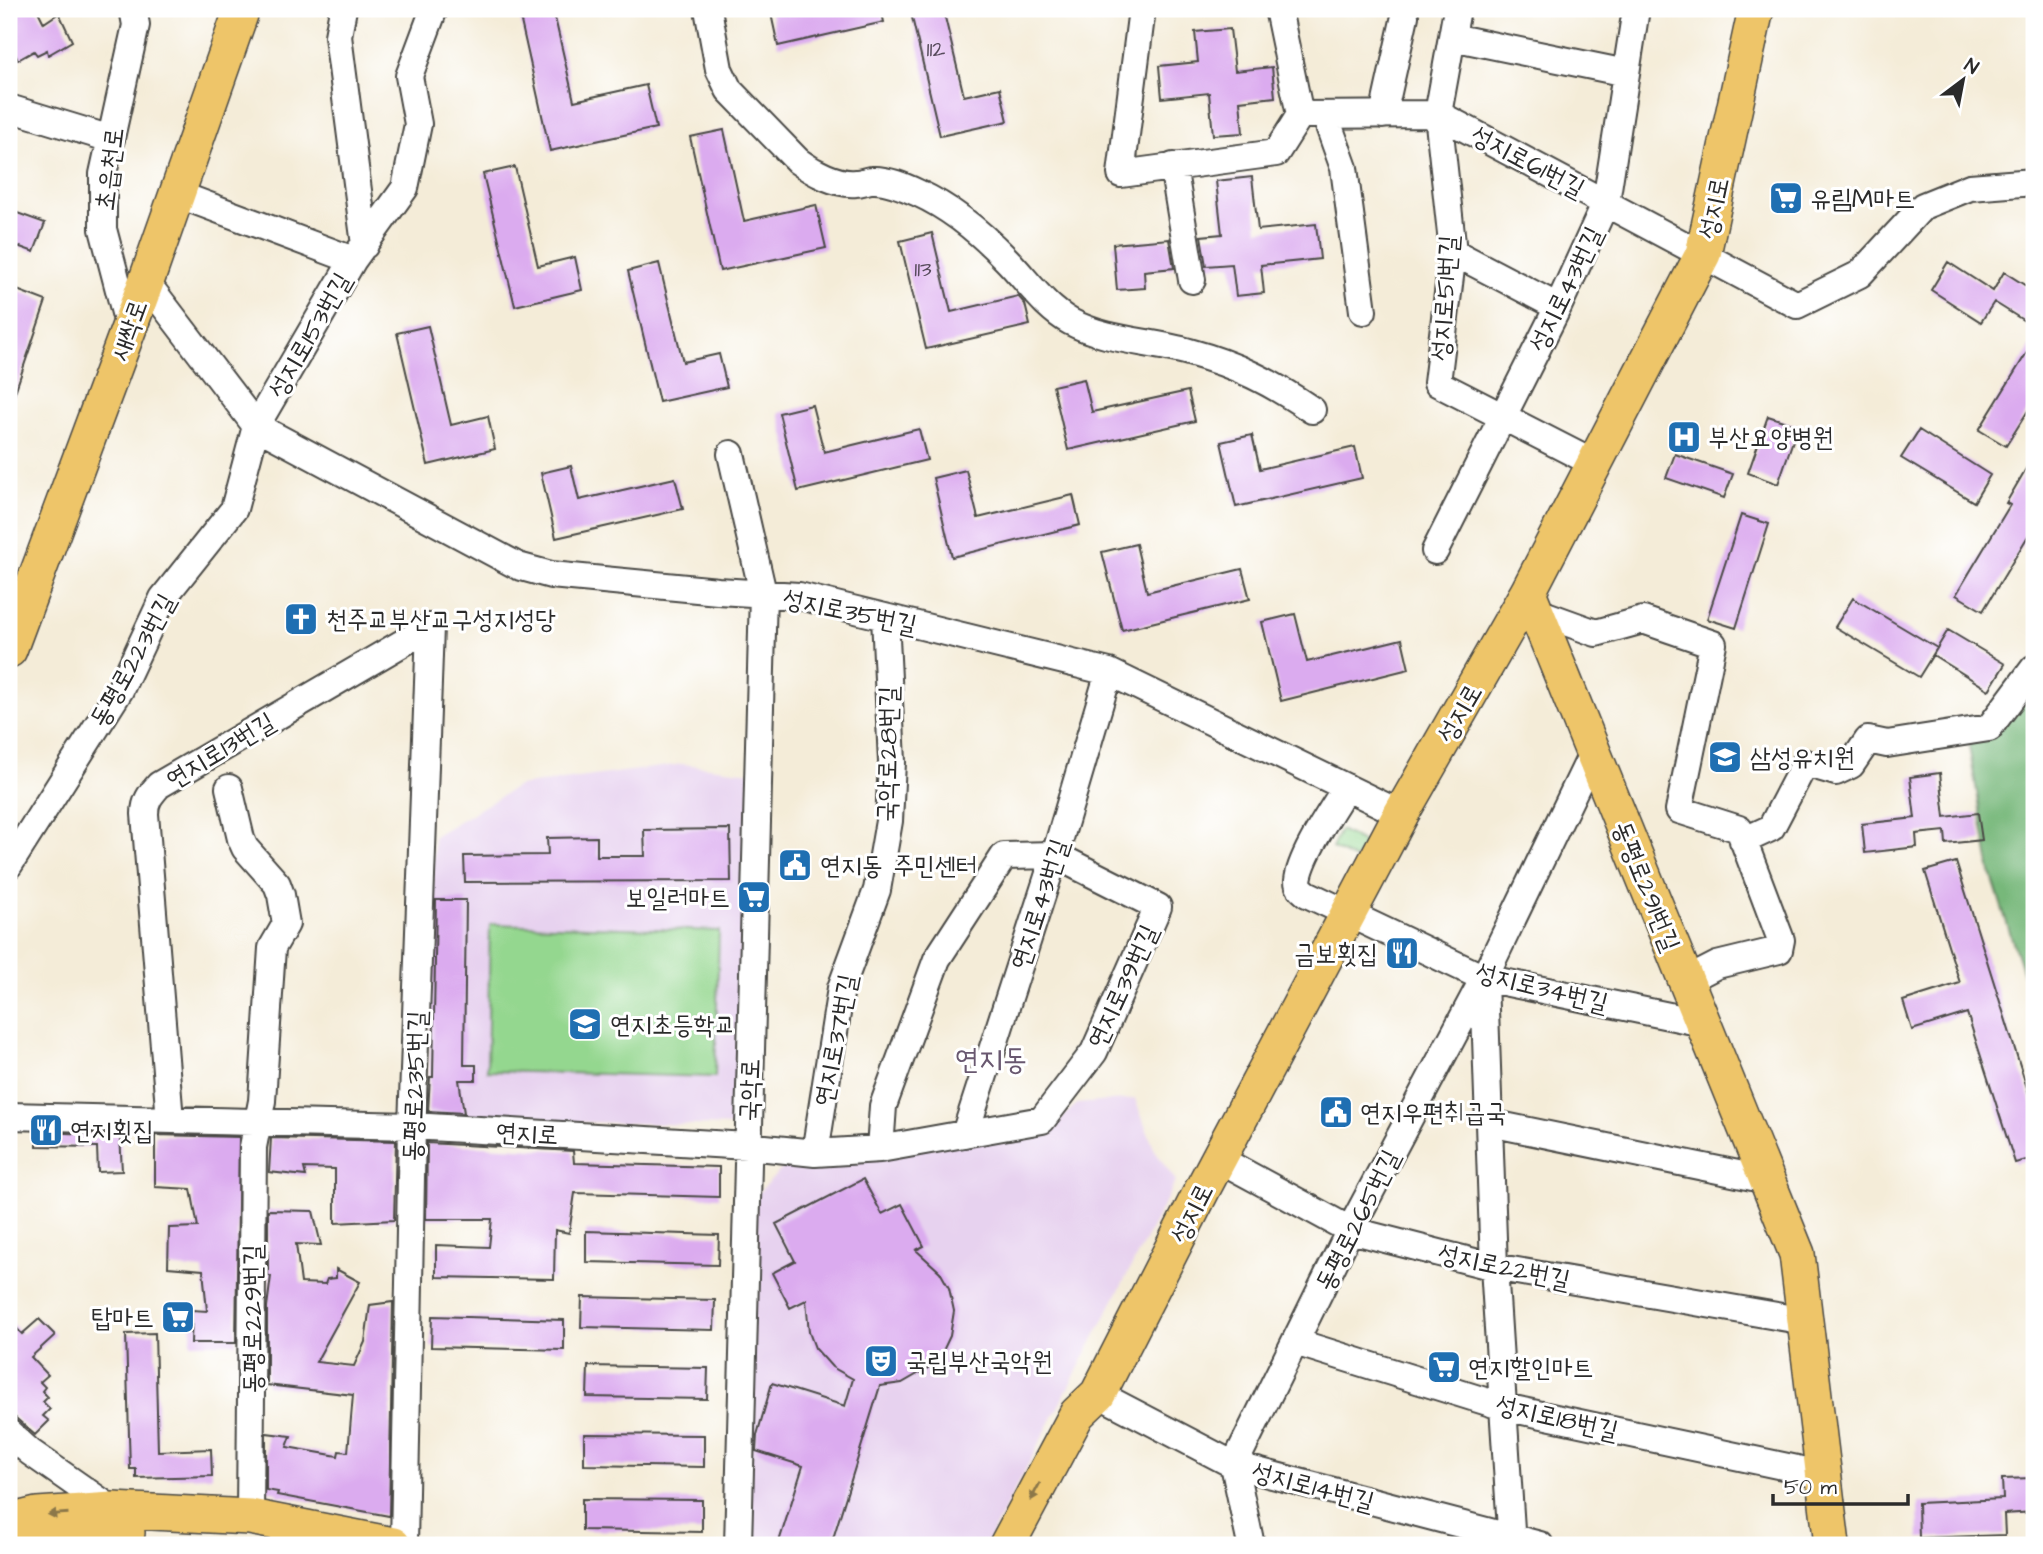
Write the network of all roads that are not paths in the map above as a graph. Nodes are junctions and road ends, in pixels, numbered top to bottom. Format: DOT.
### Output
graph roads {
  1 [pos="133,9"];
  2 [pos="242,9"];
  3 [pos="343,9"];
  4 [pos="434,9"];
  5 [pos="708,9"];
  6 [pos="1142,9"];
  7 [pos="1279,9"];
  8 [pos="1457,9"];
  9 [pos="1636,9"];
  10 [pos="1756,9"];
  11 [pos="1405,16"];
  12 [pos="1452,37"];
  13 [pos="1626,74"];
  14 [pos="9,108"];
  15 [pos="1438,114"];
  16 [pos="1313,115"];
  17 [pos="1383,115"];
  18 [pos="111,139"];
  19 [pos="1173,166"];
  20 [pos="2034,183"];
  21 [pos="177,194"];
  22 [pos="1606,202"];
  23 [pos="1453,252"];
  24 [pos="359,253"];
  25 [pos="1703,254"];
  26 [pos="1192,280"];
  27 [pos="146,282"];
  28 [pos="1558,307"];
  29 [pos="1363,311"];
  30 [pos="129,328"];
  31 [pos="1312,410"];
  32 [pos="1502,416"];
  33 [pos="256,426"];
  34 [pos="731,454"];
  35 [pos="1595,464"];
  36 [pos="1435,551"];
  37 [pos="763,593"];
  38 [pos="1532,602"];
  39 [pos="885,617"];
  40 [pos="430,627"];
  41 [pos="9,650"];
  42 [pos="2034,668"];
  43 [pos="1109,672"];
  44 [pos="1593,752"];
  45 [pos="1346,787"];
  46 [pos="229,788"];
  47 [pos="1401,814"];
  48 [pos="1743,841"];
  49 [pos="1055,855"];
  50 [pos="9,865"];
  51 [pos="877,890"];
  52 [pos="1350,913"];
  53 [pos="1484,978"];
  54 [pos="1686,981"];
  55 [pos="1703,1023"];
  56 [pos="9,1116"];
  57 [pos="170,1120"];
  58 [pos="1042,1120"];
  59 [pos="258,1122"];
  60 [pos="1490,1124"];
  61 [pos="412,1126"];
  62 [pos="965,1134"];
  63 [pos="747,1146"];
  64 [pos="880,1149"];
  65 [pos="815,1153"];
  66 [pos="1219,1159"];
  67 [pos="1767,1180"];
  68 [pos="1350,1230"];
  69 [pos="1494,1267"];
  70 [pos="1805,1321"];
  71 [pos="1295,1342"];
  72 [pos="1098,1394"];
  73 [pos="1504,1407"];
  74 [pos="9,1433"];
  75 [pos="1234,1465"];
  76 [pos="1823,1477"];
  77 [pos="113,1510"];
  78 [pos="250,1517"];
  79 [pos="9,1522"];
  80 [pos="1512,1542"];
  81 [pos="19,1545"];
  82 [pos="305,1545"];
  83 [pos="393,1545"];
  84 [pos="404,1545"];
  85 [pos="738,1545"];
  86 [pos="1007,1545"];
  87 [pos="1035,1545"];
  88 [pos="1251,1545"];
  89 [pos="1540,1545"];
  90 [pos="1832,1545"];
  1 -- 18 [label="street, 초읍천로"];
  2 -- 21 [label="main road, 새싹로"];
  3 -- 24 [label="street, 성지로153번길"];
  4 -- 24 [label="street, 성지로153번길"];
  5 -- 31 [label="street"];
  6 -- 19 [label="street"];
  7 -- 16 [label="street"];
  8 -- 12 [label="street, 성지로51번길"];
  9 -- 13 [label="street, 성지로43번길"];
  10 -- 25 [label="main road, 성지로"];
  11 -- 17 [label="street"];
  12 -- 13 [label="street"];
  12 -- 15 [label="street, 성지로51번길"];
  13 -- 22 [label="street, 성지로43번길"];
  14 -- 18 [label="street"];
  15 -- 17 [label="street, 성지로61번길"];
  15 -- 22 [label="street, 성지로61번길"];
  15 -- 23 [label="street, 성지로51번길"];
  16 -- 17 [label="street, 성지로61번길"];
  16 -- 19 [label="street"];
  16 -- 29 [label="street"];
  18 -- 30 [label="street, 초읍천로"];
  19 -- 26 [label="street"];
  20 -- 25 [label="street, 성지로61번길"];
  21 -- 24 [label="street"];
  21 -- 27 [label="main road, 새싹로"];
  22 -- 25 [label="street, 성지로61번길"];
  22 -- 28 [label="street, 성지로43번길"];
  23 -- 28 [label="street"];
  23 -- 32 [label="street, 성지로51번길"];
  24 -- 33 [label="street, 성지로153번길"];
  25 -- 35 [label="main road, 성지로"];
  27 -- 30 [label="main road, 새싹로"];
  27 -- 33 [label="street"];
  28 -- 32 [label="street, 성지로43번길"];
  30 -- 41 [label="main road, 새싹로"];
  32 -- 35 [label="street, 성지로51번길"];
  32 -- 36 [label="street, 성지로43번길"];
  33 -- 37 [label="street, 성지로35번길"];
  33 -- 50 [label="street, 동평로223번길"];
  34 -- 37 [label="street, 국악로"];
  35 -- 38 [label="main road, 성지로"];
  37 -- 39 [label="street, 성지로35번길"];
  37 -- 63 [label="street, 국악로"];
  38 -- 44 [label="main road, 동평로291번길"];
  38 -- 47 [label="main road, 성지로"];
  38 -- 48 [label="street"];
  39 -- 43 [label="street, 성지로35번길"];
  39 -- 51 [label="street, 국악로28번길"];
  40 -- 57 [label="street, 연지로13번길"];
  40 -- 61 [label="street, 동평로235번길"];
  42 -- 48 [label="street"];
  43 -- 45 [label="street, 성지로35번길"];
  43 -- 49 [label="street, 연지로43번길"];
  44 -- 53 [label="street, 동평로265번길"];
  44 -- 54 [label="main road, 동평로291번길"];
  45 -- 47 [label="street, 성지로35번길"];
  45 -- 52 [label="street, 성지로34번길"];
  46 -- 59 [label="street, 동평로229번길"];
  47 -- 52 [label="main road, 성지로"];
  48 -- 54 [label="street"];
  49 -- 58 [label="street, 연지로39번길"];
  49 -- 62 [label="street, 연지로43번길"];
  49 -- 64 [label="street, 연지로39번길"];
  51 -- 65 [label="street, 연지로37번길"];
  52 -- 53 [label="street, 성지로34번길"];
  52 -- 66 [label="main road, 성지로"];
  53 -- 55 [label="street, 성지로34번길"];
  53 -- 60 [label="street"];
  53 -- 68 [label="street, 동평로265번길"];
  54 -- 55 [label="main road, 동평로291번길"];
  55 -- 67 [label="main road, 동평로291번길"];
  56 -- 57 [label="street, 연지로"];
  57 -- 59 [label="street, 연지로"];
  58 -- 62 [label="street, 연지로"];
  59 -- 61 [label="street, 연지로"];
  59 -- 78 [label="street, 동평로229번길"];
  60 -- 67 [label="street"];
  60 -- 69 [label="street"];
  61 -- 63 [label="street, 연지로"];
  61 -- 84 [label="street, 동평로235번길"];
  62 -- 64 [label="street, 연지로"];
  63 -- 65 [label="street, 연지로"];
  63 -- 85 [label="street, 국악로"];
  64 -- 65 [label="street, 연지로"];
  66 -- 68 [label="street, 성지로22번길"];
  66 -- 72 [label="main road, 성지로"];
  67 -- 70 [label="main road, 동평로291번길"];
  68 -- 69 [label="street, 성지로22번길"];
  68 -- 71 [label="street, 동평로265번길"];
  69 -- 70 [label="street, 성지로22번길"];
  69 -- 73 [label="street"];
  70 -- 76 [label="main road, 동평로291번길"];
  71 -- 73 [label="street, 성지로18번길"];
  71 -- 75 [label="street, 동평로265번길"];
  72 -- 75 [label="street, 성지로14번길"];
  72 -- 86 [label="main road, 성지로, one-way"];
  72 -- 87 [label="main road, 성지로"];
  73 -- 76 [label="street, 성지로18번길"];
  73 -- 80 [label="street"];
  74 -- 77 [label="street"];
  75 -- 80 [label="street, 성지로14번길"];
  75 -- 88 [label="street"];
  76 -- 90 [label="main road, 동평로291번길"];
  77 -- 78 [label="main road"];
  77 -- 79 [label="main road, one-way"];
  78 -- 83 [label="main road"];
  80 -- 89 [label="street, 성지로14번길"];
  81 -- 82 [label="main road"];
}
